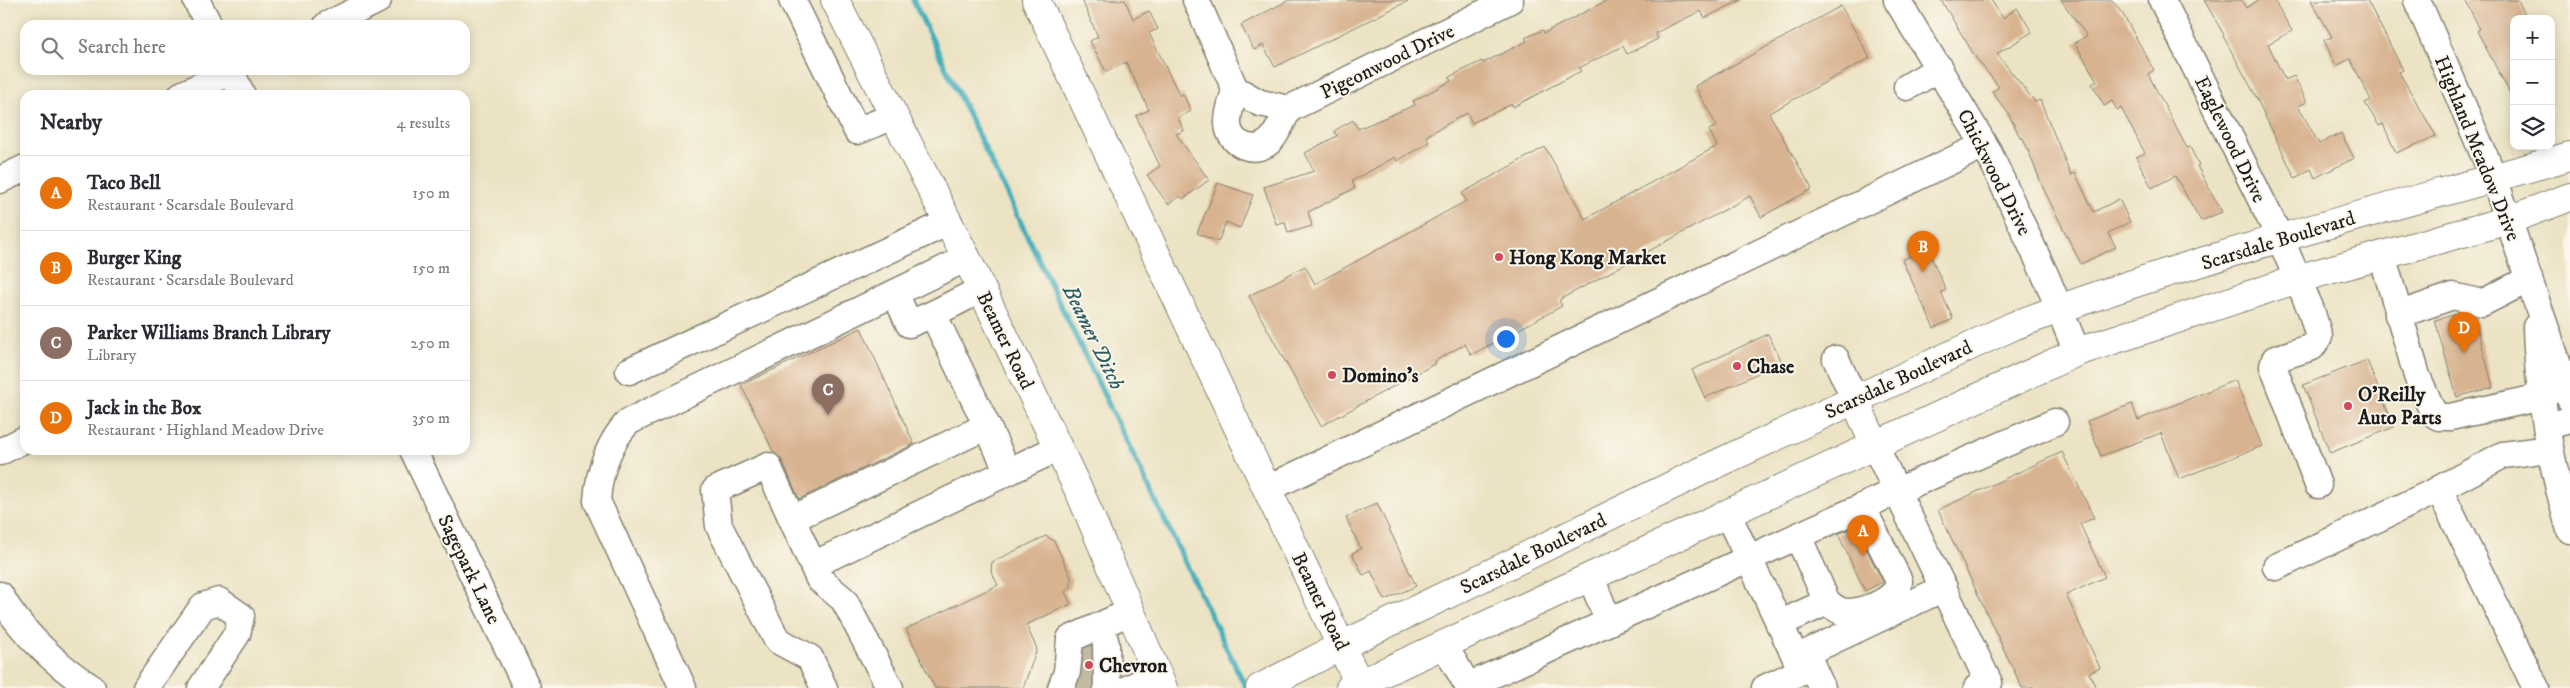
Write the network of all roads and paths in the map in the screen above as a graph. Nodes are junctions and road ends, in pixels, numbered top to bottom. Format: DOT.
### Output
graph roads {
  1 [pos="196,0"];
  2 [pos="378,0"];
  3 [pos="792,0"];
  4 [pos="834,0"];
  5 [pos="1036,0"];
  6 [pos="1196,0"];
  7 [pos="1510,0"];
  8 [pos="1897,0"];
  9 [pos="2162,0"];
  10 [pos="2417,0"];
  11 [pos="206,20"];
  12 [pos="337,20"];
  13 [pos="1940,68"];
  14 [pos="222,75"];
  15 [pos="234,75"];
  16 [pos="1907,88"];
  17 [pos="1235,89"];
  18 [pos="190,90"];
  19 [pos="240,90"];
  20 [pos="1288,108"];
  21 [pos="894,116"];
  22 [pos="1984,144"];
  23 [pos="2570,156"];
  24 [pos="20,170"];
  25 [pos="2494,178"];
  26 [pos="0,180"];
  27 [pos="2570,197"];
  28 [pos="2509,220"];
  29 [pos="949,222"];
  30 [pos="2280,238"];
  31 [pos="2382,256"];
  32 [pos="967,258"];
  33 [pos="2296,280"];
  34 [pos="982,289"];
  35 [pos="2532,289"];
  36 [pos="895,293"];
  37 [pos="2059,308"];
  38 [pos="933,314"];
  39 [pos="2398,316"];
  40 [pos="2077,352"];
  41 [pos="1836,359"];
  42 [pos="629,371"];
  43 [pos="2568,386"];
  44 [pos="2542,397"];
  45 [pos="1855,400"];
  46 [pos="2055,422"];
  47 [pos="987,426"];
  48 [pos="2556,432"];
  49 [pos="20,442"];
  50 [pos="1875,446"];
  51 [pos="1058,448"];
  52 [pos="0,452"];
  53 [pos="415,455"];
  54 [pos="1008,472"];
  55 [pos="2318,485"];
  56 [pos="1268,489"];
  57 [pos="2440,489"];
  58 [pos="1897,491"];
  59 [pos="1862,507"];
  60 [pos="1728,515"];
  61 [pos="792,519"];
  62 [pos="2570,530"];
  63 [pos="1798,536"];
  64 [pos="1748,559"];
  65 [pos="813,566"];
  66 [pos="2276,567"];
  67 [pos="1591,578"];
  68 [pos="1944,588"];
  69 [pos="0,595"];
  70 [pos="1827,602"];
  71 [pos="1130,612"];
  72 [pos="1609,622"];
  73 [pos="1779,624"];
  74 [pos="1444,645"];
  75 [pos="1332,650"];
  76 [pos="1091,663"];
  77 [pos="1799,664"];
  78 [pos="1160,682"];
  79 [pos="1357,686"];
  80 [pos="1468,687"];
  81 [pos="92,688"];
  82 [pos="146,688"];
  83 [pos="201,688"];
  84 [pos="527,688"];
  85 [pos="683,688"];
  86 [pos="824,688"];
  87 [pos="890,688"];
  88 [pos="1260,688"];
  89 [pos="1765,688"];
  90 [pos="1822,688"];
  91 [pos="1977,688"];
  92 [pos="2536,688"];
  1 -- 11 [label="street"];
  2 -- 12 [label="street"];
  3 -- 21 [label="street"];
  4 -- 21 [label="main road, Beamer Road"];
  5 -- 56 [label="main road, Beamer Road"];
  6 -- 17 [label="street"];
  7 -- 20 [label="street, Pigeonwood Drive"];
  8 -- 13 [label="street, Chickwood Drive"];
  9 -- 30 [label="street, Eaglewood Drive"];
  10 -- 25 [label="street, Highland Meadow Drive"];
  13 -- 16 [label="street"];
  13 -- 22 [label="street, Chickwood Drive"];
  14 -- 18 [label="street"];
  15 -- 19 [label="street"];
  17 -- 20 [label="street"];
  17 -- 20 [label="street"];
  21 -- 29 [label="main road, Beamer Road"];
  22 -- 37 [label="street, Chickwood Drive"];
  22 -- 56 [label="street"];
  23 -- 25 [label="main road, Scarsdale Boulevard"];
  24 -- 26 [label="street"];
  25 -- 28 [label="street, Highland Meadow Drive"];
  25 -- 30 [label="main road, Scarsdale Boulevard"];
  27 -- 28 [label="main road"];
  28 -- 31 [label="main road"];
  28 -- 35 [label="street, Highland Meadow Drive"];
  29 -- 32 [label="main road, Beamer Road"];
  29 -- 42 [label="street"];
  30 -- 33 [label="street, Eaglewood Drive"];
  30 -- 37 [label="main road, Scarsdale Boulevard"];
  31 -- 33 [label="main road"];
  31 -- 39 [label="street"];
  32 -- 34 [label="main road, Beamer Road"];
  32 -- 36 [label="street"];
  33 -- 40 [label="main road"];
  33 -- 55 [label="street, Eaglewood Drive"];
  34 -- 38 [label="street"];
  34 -- 51 [label="main road, Beamer Road"];
  35 -- 39 [label="street"];
  35 -- 43 [label="street, Highland Meadow Drive"];
  35 -- 44 [label="street, Highland Meadow Drive"];
  36 -- 38 [label="street"];
  36 -- 85 [label="street"];
  37 -- 40 [label="street, Chickwood Drive"];
  37 -- 45 [label="main road, Scarsdale Boulevard"];
  38 -- 47 [label="street"];
  39 -- 44 [label="street"];
  40 -- 50 [label="main road"];
  41 -- 45 [label="street"];
  43 -- 44 [label="street"];
  44 -- 48 [label="street, Highland Meadow Drive"];
  45 -- 50 [label="main road"];
  45 -- 75 [label="main road, Scarsdale Boulevard"];
  46 -- 58 [label="street"];
  47 -- 54 [label="street"];
  47 -- 61 [label="street"];
  48 -- 57 [label="street"];
  48 -- 62 [label="street, Highland Meadow Drive"];
  49 -- 52 [label="street"];
  50 -- 58 [label="street"];
  50 -- 60 [label="main road"];
  51 -- 54 [label="street"];
  51 -- 71 [label="main road, Beamer Road"];
  53 -- 84 [label="street, Sagepark Lane"];
  54 -- 65 [label="street"];
  56 -- 75 [label="main road, Beamer Road"];
  57 -- 66 [label="street"];
  57 -- 92 [label="street"];
  58 -- 59 [label="street"];
  58 -- 68 [label="street"];
  59 -- 63 [label="street"];
  59 -- 70 [label="street"];
  60 -- 64 [label="street"];
  60 -- 67 [label="main road"];
  61 -- 65 [label="street"];
  61 -- 86 [label="street"];
  63 -- 64 [label="street"];
  63 -- 70 [label="street"];
  64 -- 72 [label="street"];
  64 -- 73 [label="street"];
  65 -- 87 [label="street"];
  67 -- 72 [label="street"];
  67 -- 74 [label="main road"];
  68 -- 77 [label="street"];
  68 -- 91 [label="street"];
  69 -- 81 [label="street"];
  70 -- 73 [label="street"];
  71 -- 76 [label="street"];
  71 -- 78 [label="main road, Beamer Road"];
  72 -- 80 [label="street"];
  73 -- 77 [label="street"];
  74 -- 79 [label="main road"];
  74 -- 80 [label="street"];
  75 -- 79 [label="main road, Beamer Road"];
  75 -- 88 [label="main road, Scarsdale Boulevard"];
  76 -- 78 [label="street"];
  77 -- 89 [label="street"];
  77 -- 90 [label="street"];
  82 -- 83 [label="street"];
}
